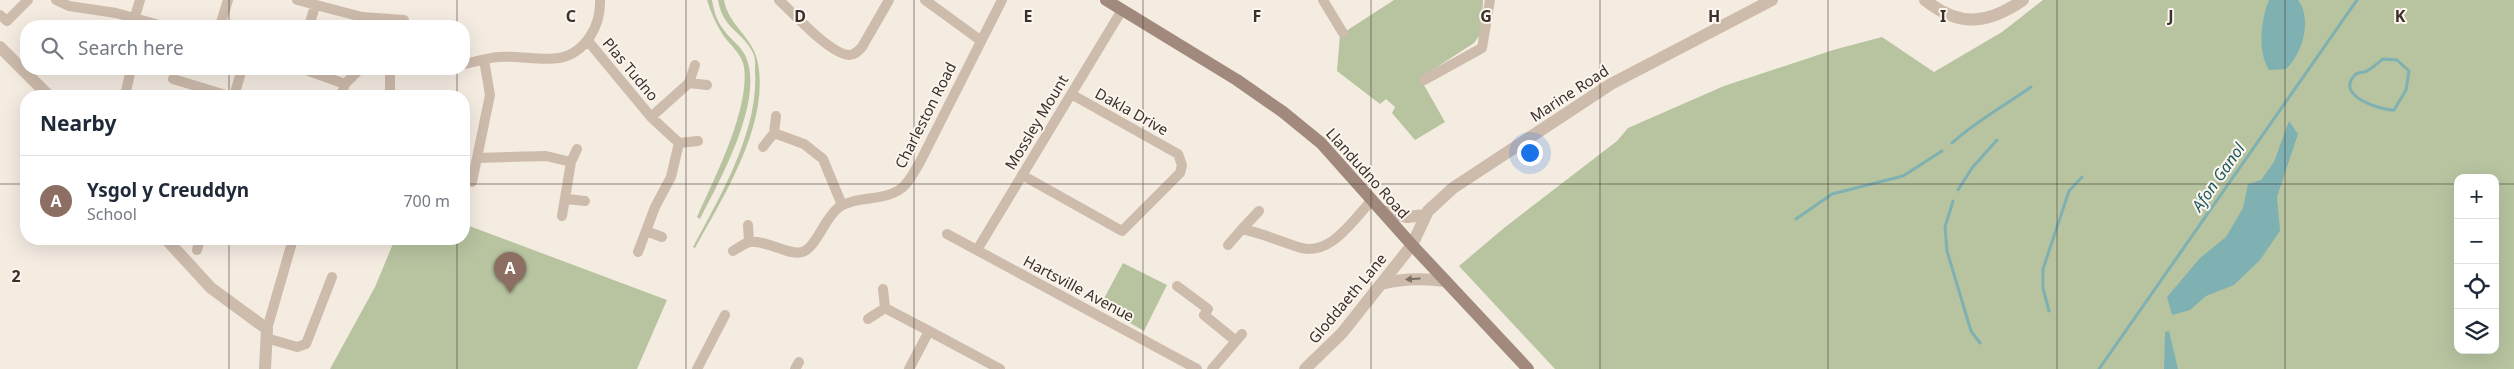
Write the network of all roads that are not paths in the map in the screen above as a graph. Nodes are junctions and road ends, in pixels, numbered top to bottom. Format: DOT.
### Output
graph roads {
  1 [pos="28,0"];
  2 [pos="56,0"];
  3 [pos="140,0"];
  4 [pos="228,0"];
  5 [pos="297,0"];
  6 [pos="600,0"];
  7 [pos="779,0"];
  8 [pos="889,0"];
  9 [pos="925,0"];
  10 [pos="1002,0"];
  11 [pos="1106,0"];
  12 [pos="1322,0"];
  13 [pos="1490,0"];
  14 [pos="1769,0"];
  15 [pos="1925,0"];
  16 [pos="2024,0"];
  17 [pos="315,6"];
  18 [pos="1122,10"];
  19 [pos="125,20"];
  20 [pos="134,20"];
  21 [pos="222,20"];
  22 [pos="311,20"];
  23 [pos="404,20"];
  24 [pos="6,22"];
  25 [pos="1343,33"];
  26 [pos="980,40"];
  27 [pos="588,41"];
  28 [pos="0,47"];
  29 [pos="484,60"];
  30 [pos="470,63"];
  31 [pos="695,65"];
  32 [pos="20,67"];
  33 [pos="28,75"];
  34 [pos="130,75"];
  35 [pos="240,75"];
  36 [pos="320,75"];
  37 [pos="354,75"];
  38 [pos="390,75"];
  39 [pos="173,79"];
  40 [pos="1424,80"];
  41 [pos="690,83"];
  42 [pos="345,84"];
  43 [pos="707,85"];
  44 [pos="43,90"];
  45 [pos="126,90"];
  46 [pos="209,90"];
  47 [pos="236,90"];
  48 [pos="343,90"];
  49 [pos="390,90"];
  50 [pos="1071,94"];
  51 [pos="776,116"];
  52 [pos="651,117"];
  53 [pos="774,133"];
  54 [pos="698,141"];
  55 [pos="679,143"];
  56 [pos="763,146"];
  57 [pos="577,149"];
  58 [pos="477,158"];
  59 [pos="571,162"];
  60 [pos="1022,175"];
  61 [pos="472,182"];
  62 [pos="567,198"];
  63 [pos="1372,200"];
  64 [pos="585,201"];
  65 [pos="842,205"];
  66 [pos="1259,211"];
  67 [pos="1382,211"];
  68 [pos="1426,215"];
  69 [pos="562,216"];
  70 [pos="748,225"];
  71 [pos="1242,229"];
  72 [pos="646,231"];
  73 [pos="947,234"];
  74 [pos="662,237"];
  75 [pos="749,242"];
  76 [pos="172,245"];
  77 [pos="198,245"];
  78 [pos="292,245"];
  79 [pos="1228,245"];
  80 [pos="1412,245"];
  81 [pos="197,250"];
  82 [pos="977,250"];
  83 [pos="733,251"];
  84 [pos="638,252"];
  85 [pos="332,277"];
  86 [pos="1446,281"];
  87 [pos="1381,284"];
  88 [pos="1177,286"];
  89 [pos="883,289"];
  90 [pos="885,308"];
  91 [pos="725,315"];
  92 [pos="868,319"];
  93 [pos="929,331"];
  94 [pos="267,334"];
  95 [pos="265,369"];
  96 [pos="697,369"];
  97 [pos="909,369"];
  98 [pos="1000,369"];
  99 [pos="1197,369"];
  100 [pos="1212,369"];
  101 [pos="1305,369"];
  102 [pos="1528,369"];
  1 -- 24 [label="street"];
  2 -- 19 [label="street"];
  3 -- 20 [label="street"];
  4 -- 21 [label="street"];
  5 -- 17 [label="street"];
  6 -- 27 [label="street"];
  7 -- 8 [label="street"];
  9 -- 26 [label="street"];
  10 -- 26 [label="street, Charleston Road"];
  11 -- 18 [label="main road, Llandudno Road"];
  12 -- 25 [label="street"];
  13 -- 40 [label="street"];
  14 -- 68 [label="street, Marine Road"];
  15 -- 16 [label="street"];
  17 -- 22 [label="street"];
  17 -- 23 [label="street"];
  18 -- 50 [label="street, Mossley Mount"];
  18 -- 63 [label="main road, Llandudno Road"];
  26 -- 65 [label="street, Charleston Road"];
  27 -- 29 [label="street"];
  27 -- 52 [label="street, Plas Tudno"];
  28 -- 32 [label="street"];
  29 -- 30 [label="street"];
  29 -- 58 [label="street"];
  31 -- 41 [label="street"];
  33 -- 44 [label="street"];
  34 -- 45 [label="street"];
  35 -- 47 [label="street"];
  36 -- 42 [label="street"];
  37 -- 42 [label="street"];
  38 -- 49 [label="street"];
  39 -- 46 [label="street"];
  41 -- 43 [label="street"];
  41 -- 52 [label="street, Plas Tudno"];
  42 -- 48 [label="street"];
  50 -- 60 [label="street, Mossley Mount"];
  50 -- 60 [label="street, Dakla Drive"];
  51 -- 53 [label="street"];
  52 -- 55 [label="street, Plas Tudno"];
  53 -- 56 [label="street"];
  53 -- 65 [label="street"];
  54 -- 55 [label="street"];
  55 -- 72 [label="street"];
  57 -- 59 [label="street"];
  58 -- 59 [label="street"];
  58 -- 61 [label="street"];
  59 -- 62 [label="street"];
  60 -- 82 [label="street, Mossley Mount"];
  62 -- 64 [label="street"];
  62 -- 69 [label="street"];
  63 -- 67 [label="main road, Llandudno Road"];
  63 -- 71 [label="street"];
  65 -- 75 [label="street"];
  66 -- 71 [label="street"];
  67 -- 68 [label="street"];
  67 -- 80 [label="main road, Llandudno Road"];
  68 -- 80 [label="street, Marine Road"];
  70 -- 75 [label="street"];
  71 -- 79 [label="street"];
  72 -- 74 [label="street"];
  72 -- 84 [label="street"];
  73 -- 82 [label="street, Hartsville Avenue"];
  75 -- 83 [label="street"];
  76 -- 94 [label="street"];
  77 -- 81 [label="street"];
  78 -- 94 [label="street"];
  80 -- 86 [label="main road, Llandudno Road"];
  80 -- 87 [label="street, Gloddaeth Lane"];
  82 -- 99 [label="street, Hartsville Avenue"];
  85 -- 94 [label="street"];
  86 -- 87 [label="street, one-way"];
  86 -- 102 [label="main road, Llandudno Road"];
  87 -- 101 [label="street, Gloddaeth Lane"];
  88 -- 100 [label="street"];
  89 -- 90 [label="street"];
  90 -- 92 [label="street"];
  90 -- 93 [label="street"];
  91 -- 96 [label="street"];
  93 -- 97 [label="street"];
  93 -- 98 [label="street"];
  94 -- 95 [label="street"];
}
